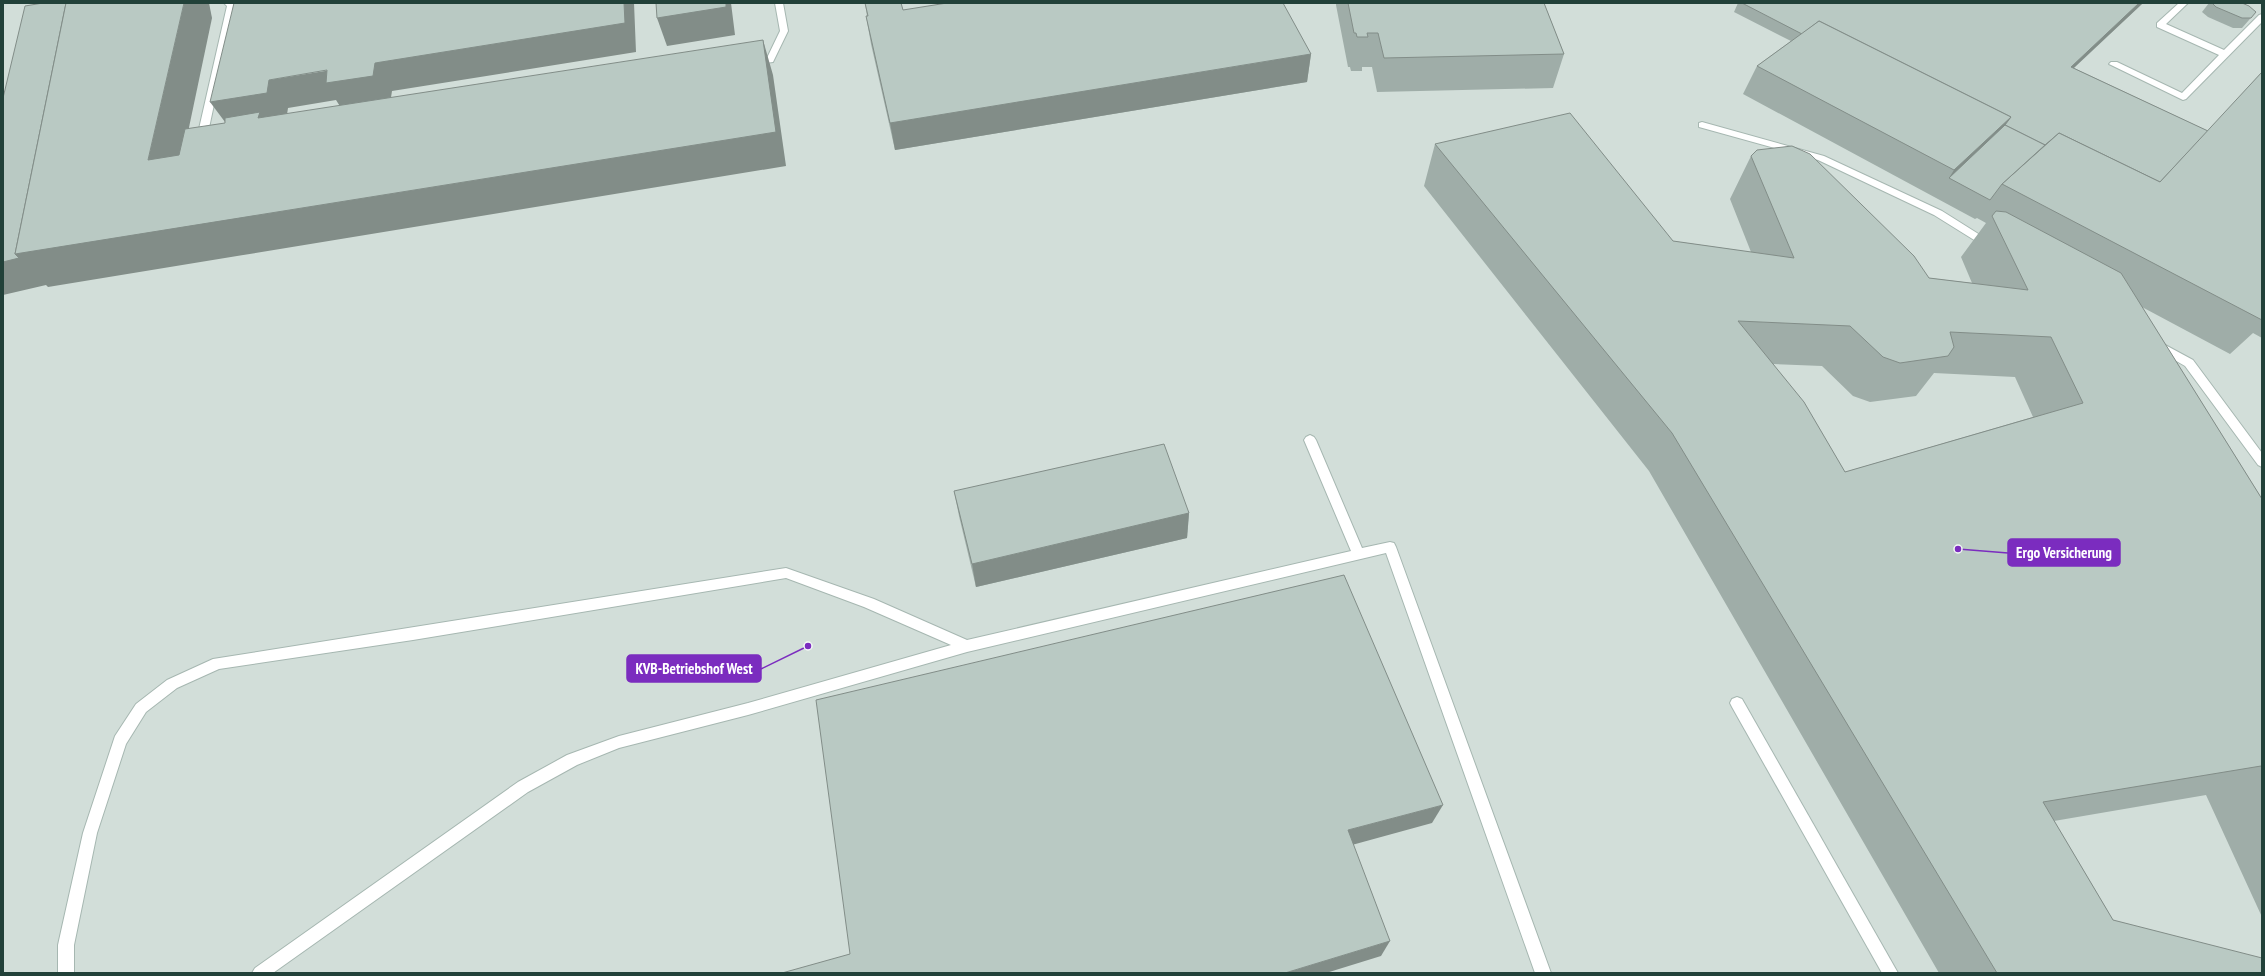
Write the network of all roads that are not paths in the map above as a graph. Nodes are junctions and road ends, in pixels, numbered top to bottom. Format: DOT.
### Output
graph roads {
  1 [pos="228,3"];
  2 [pos="779,3"];
  3 [pos="2184,3"];
  4 [pos="2262,17"];
  5 [pos="2225,54"];
  6 [pos="746,64"];
  7 [pos="2114,64"];
  8 [pos="1702,125"];
  9 [pos="207,148"];
  10 [pos="1999,250"];
  11 [pos="2148,339"];
  12 [pos="1310,440"];
  13 [pos="2262,462"];
  14 [pos="1358,553"];
  15 [pos="967,646"];
  16 [pos="1737,702"];
  17 [pos="66,973"];
  18 [pos="260,973"];
  19 [pos="1543,973"];
  20 [pos="1890,973"];
  1 -- 9 [label="lane"];
  2 -- 6 [label="lane"];
  3 -- 5 [label="lane"];
  4 -- 5 [label="lane"];
  5 -- 7 [label="lane"];
  8 -- 10 [label="lane"];
  11 -- 13 [label="lane"];
  12 -- 14 [label="lane"];
  14 -- 15 [label="lane"];
  14 -- 19 [label="lane"];
  15 -- 17 [label="lane"];
  15 -- 18 [label="lane"];
  16 -- 20 [label="lane"];
}
